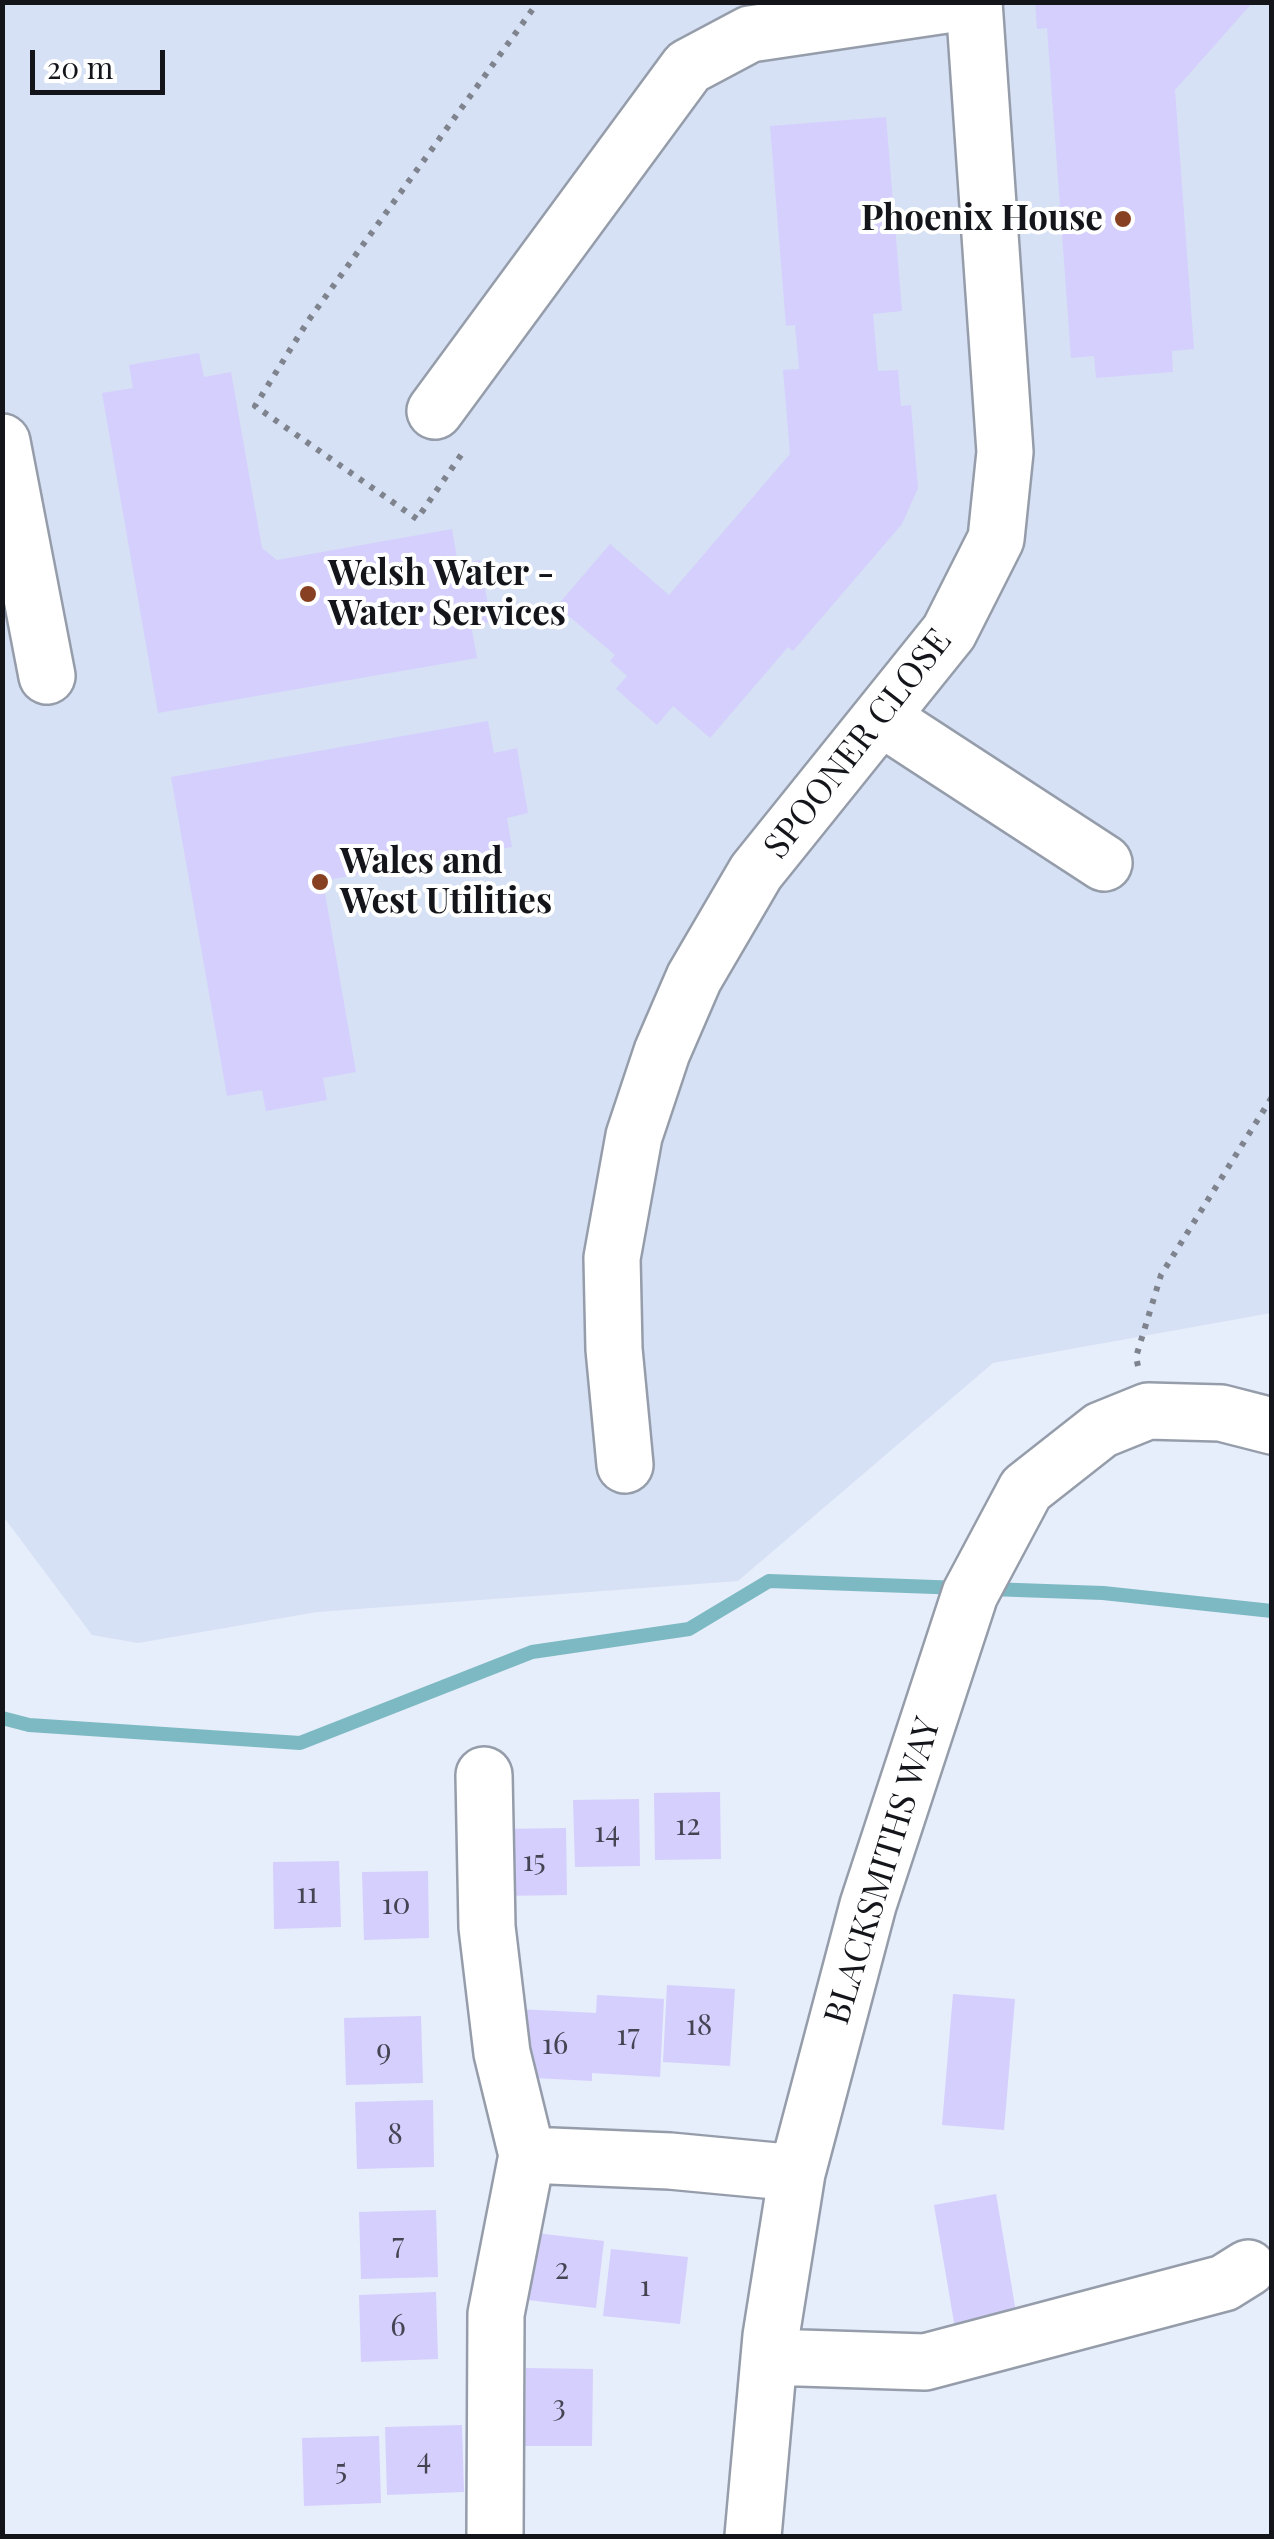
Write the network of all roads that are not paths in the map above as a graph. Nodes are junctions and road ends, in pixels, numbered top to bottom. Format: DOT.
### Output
graph roads {
  1 [pos="966,2"];
  2 [pos="974,2"];
  3 [pos="452,428"];
  4 [pos="2,442"];
  5 [pos="47,676"];
  6 [pos="883,719"];
  7 [pos="1104,864"];
  8 [pos="1272,1426"];
  9 [pos="625,1464"];
  10 [pos="484,1774"];
  11 [pos="527,2155"];
  12 [pos="797,2173"];
  13 [pos="1248,2268"];
  14 [pos="769,2357"];
  15 [pos="495,2536"];
  16 [pos="753,2536"];
  1 -- 3 [label="street"];
  2 -- 6 [label="street, SPOONER CLOSE"];
  4 -- 5 [label="street"];
  6 -- 7 [label="street"];
  6 -- 9 [label="street, SPOONER CLOSE"];
  8 -- 12 [label="street, BLACKSMITHS WAY"];
  10 -- 11 [label="street"];
  11 -- 12 [label="street"];
  11 -- 15 [label="street"];
  12 -- 14 [label="street, BLACKSMITHS WAY"];
  13 -- 14 [label="street"];
  14 -- 16 [label="street, BLACKSMITHS WAY"];
}
